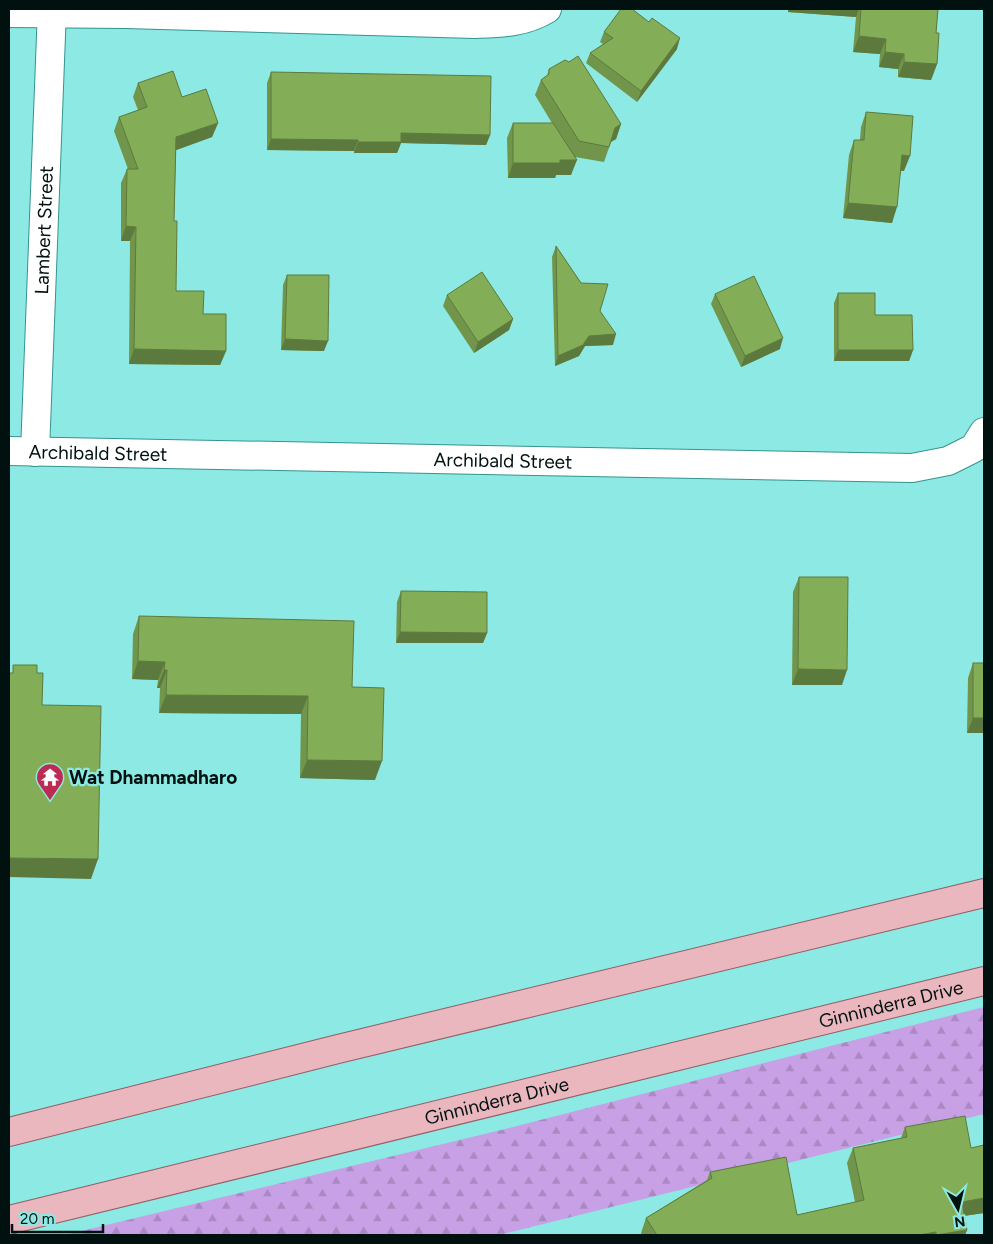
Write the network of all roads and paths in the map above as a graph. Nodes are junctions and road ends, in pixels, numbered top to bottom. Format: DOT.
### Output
graph roads {
  1 [pos="547,9"];
  2 [pos="52,11"];
  3 [pos="133,11"];
  4 [pos="9,13"];
  5 [pos="984,432"];
  6 [pos="9,451"];
  7 [pos="35,452"];
  8 [pos="984,893"];
  9 [pos="984,981"];
  10 [pos="9,1132"];
  11 [pos="9,1220"];
  1 -- 3 [label="street"];
  2 -- 3 [label="street"];
  2 -- 4 [label="street"];
  2 -- 7 [label="street, Lambert Street"];
  5 -- 7 [label="street, Archibald Street"];
  6 -- 7 [label="street, Archibald Street"];
  8 -- 10 [label="main road"];
  9 -- 11 [label="main road, Ginninderra Drive"];
}
